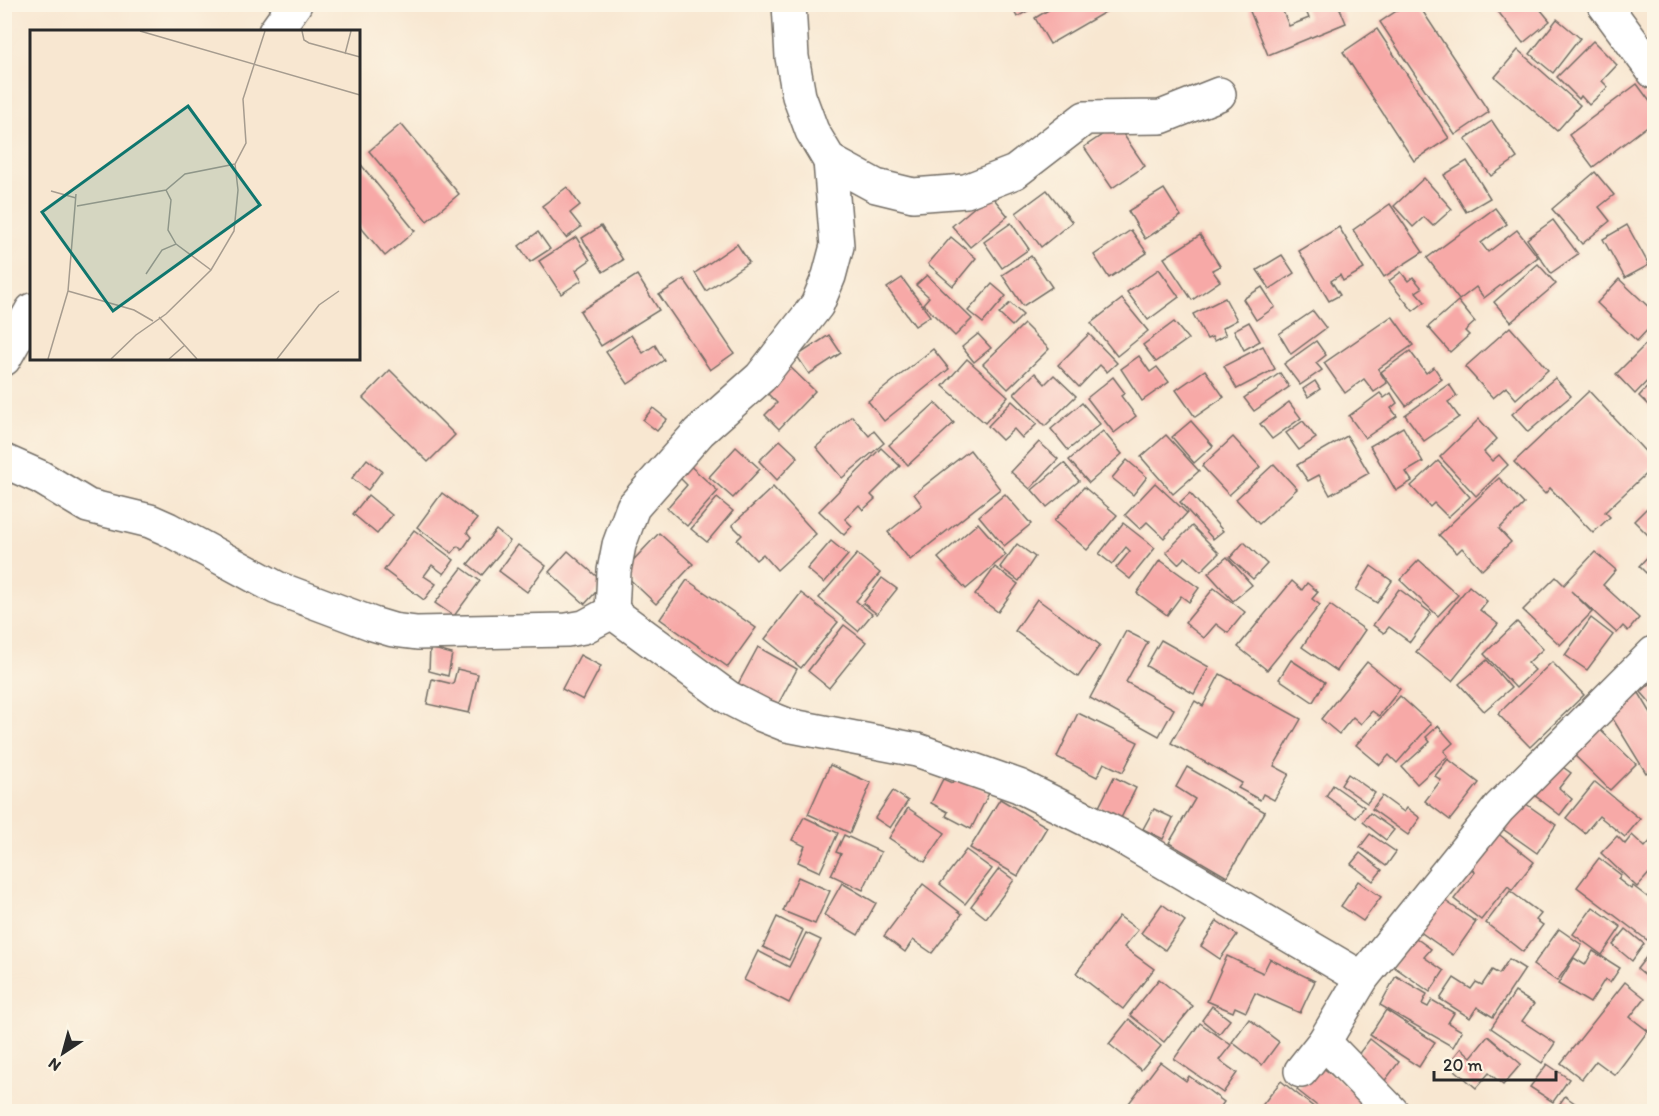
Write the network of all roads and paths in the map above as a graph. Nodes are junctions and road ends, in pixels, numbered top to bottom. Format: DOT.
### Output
graph roads {
  1 [pos="295,4"];
  2 [pos="789,4"];
  3 [pos="1604,4"];
  4 [pos="276,30"];
  5 [pos="1654,72"];
  6 [pos="1219,94"];
  7 [pos="830,160"];
  8 [pos="30,314"];
  9 [pos="4,359"];
  10 [pos="4,461"];
  11 [pos="612,612"];
  12 [pos="1654,653"];
  13 [pos="1362,978"];
  14 [pos="1324,1042"];
  15 [pos="1301,1071"];
  16 [pos="1392,1112"];
  1 -- 4 [label="street"];
  2 -- 7 [label="street"];
  3 -- 5 [label="street"];
  6 -- 7 [label="street"];
  7 -- 11 [label="street"];
  8 -- 9 [label="street"];
  10 -- 11 [label="street"];
  11 -- 13 [label="street"];
  12 -- 13 [label="street"];
  13 -- 14 [label="street"];
  14 -- 15 [label="street"];
  14 -- 16 [label="street"];
}
